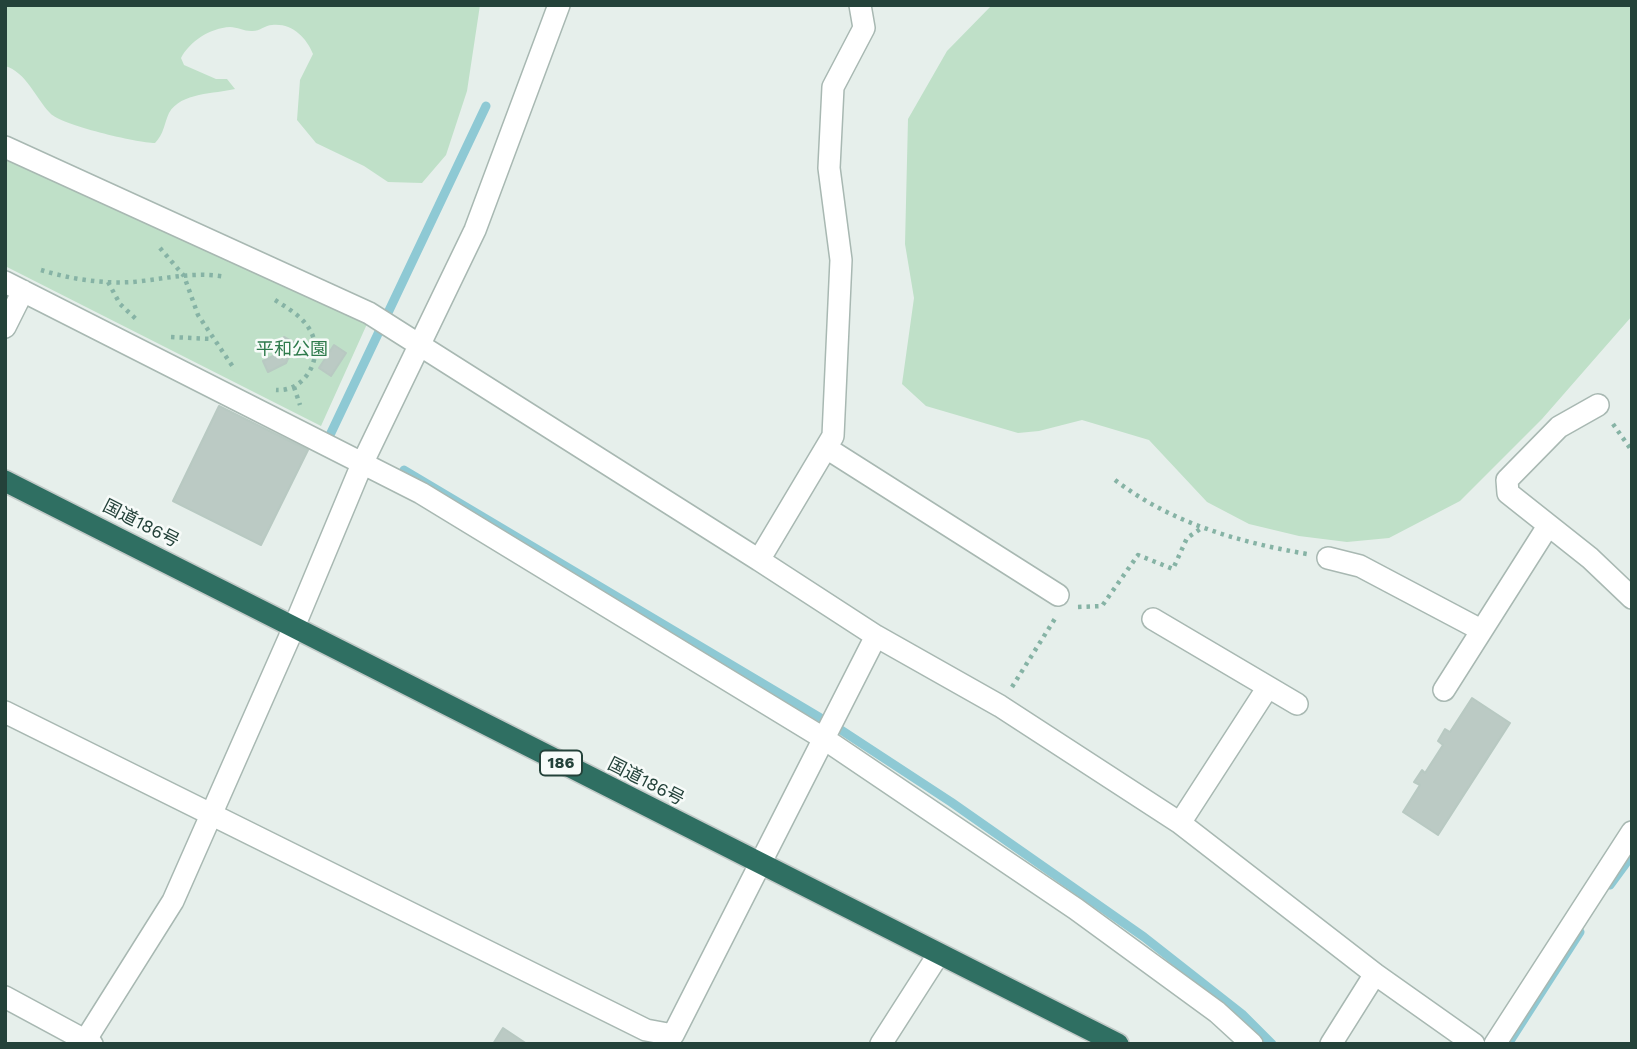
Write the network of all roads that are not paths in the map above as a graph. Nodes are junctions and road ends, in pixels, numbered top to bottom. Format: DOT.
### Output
graph roads {
  1 [pos="559,5"];
  2 [pos="860,5"];
  3 [pos="5,147"];
  4 [pos="14,287"];
  5 [pos="5,327"];
  6 [pos="420,343"];
  7 [pos="1598,405"];
  8 [pos="828,449"];
  9 [pos="362,464"];
  10 [pos="5,481"];
  11 [pos="1548,526"];
  12 [pos="1328,558"];
  13 [pos="759,560"];
  14 [pos="1632,598"];
  15 [pos="1063,605"];
  16 [pos="1153,619"];
  17 [pos="295,627"];
  18 [pos="1481,630"];
  19 [pos="876,636"];
  20 [pos="1268,687"];
  21 [pos="1444,690"];
  22 [pos="1297,704"];
  23 [pos="5,712"];
  24 [pos="823,738"];
  25 [pos="212,816"];
  26 [pos="1180,823"];
  27 [pos="1632,832"];
  28 [pos="759,865"];
  29 [pos="938,955"];
  30 [pos="1375,975"];
  31 [pos="5,997"];
  32 [pos="677,1039"];
  33 [pos="87,1042"];
  34 [pos="881,1044"];
  35 [pos="1118,1044"];
  36 [pos="1252,1044"];
  37 [pos="1331,1044"];
  38 [pos="1474,1044"];
  39 [pos="1495,1044"];
  1 -- 6 [label="street"];
  2 -- 8 [label="street"];
  3 -- 6 [label="street"];
  4 -- 5 [label="street"];
  4 -- 9 [label="street"];
  6 -- 9 [label="street"];
  6 -- 13 [label="street"];
  7 -- 11 [label="street"];
  8 -- 13 [label="street"];
  8 -- 15 [label="street"];
  9 -- 17 [label="street"];
  9 -- 24 [label="street"];
  10 -- 17 [label="highway, 国道186号 / 186"];
  11 -- 14 [label="street"];
  11 -- 18 [label="street"];
  12 -- 18 [label="street"];
  13 -- 19 [label="street"];
  16 -- 20 [label="street"];
  17 -- 25 [label="street"];
  17 -- 28 [label="highway, 国道186号 / 186"];
  18 -- 21 [label="street"];
  19 -- 24 [label="street"];
  19 -- 26 [label="street"];
  20 -- 22 [label="street"];
  20 -- 26 [label="street"];
  23 -- 25 [label="street"];
  24 -- 28 [label="street"];
  24 -- 36 [label="street"];
  25 -- 32 [label="street"];
  25 -- 33 [label="street"];
  26 -- 30 [label="street"];
  27 -- 39 [label="street"];
  28 -- 29 [label="highway, 国道186号 / 186"];
  28 -- 32 [label="street"];
  29 -- 34 [label="street"];
  29 -- 35 [label="highway, 国道186号 / 186"];
  30 -- 37 [label="street"];
  30 -- 38 [label="street"];
  31 -- 33 [label="street"];
}
